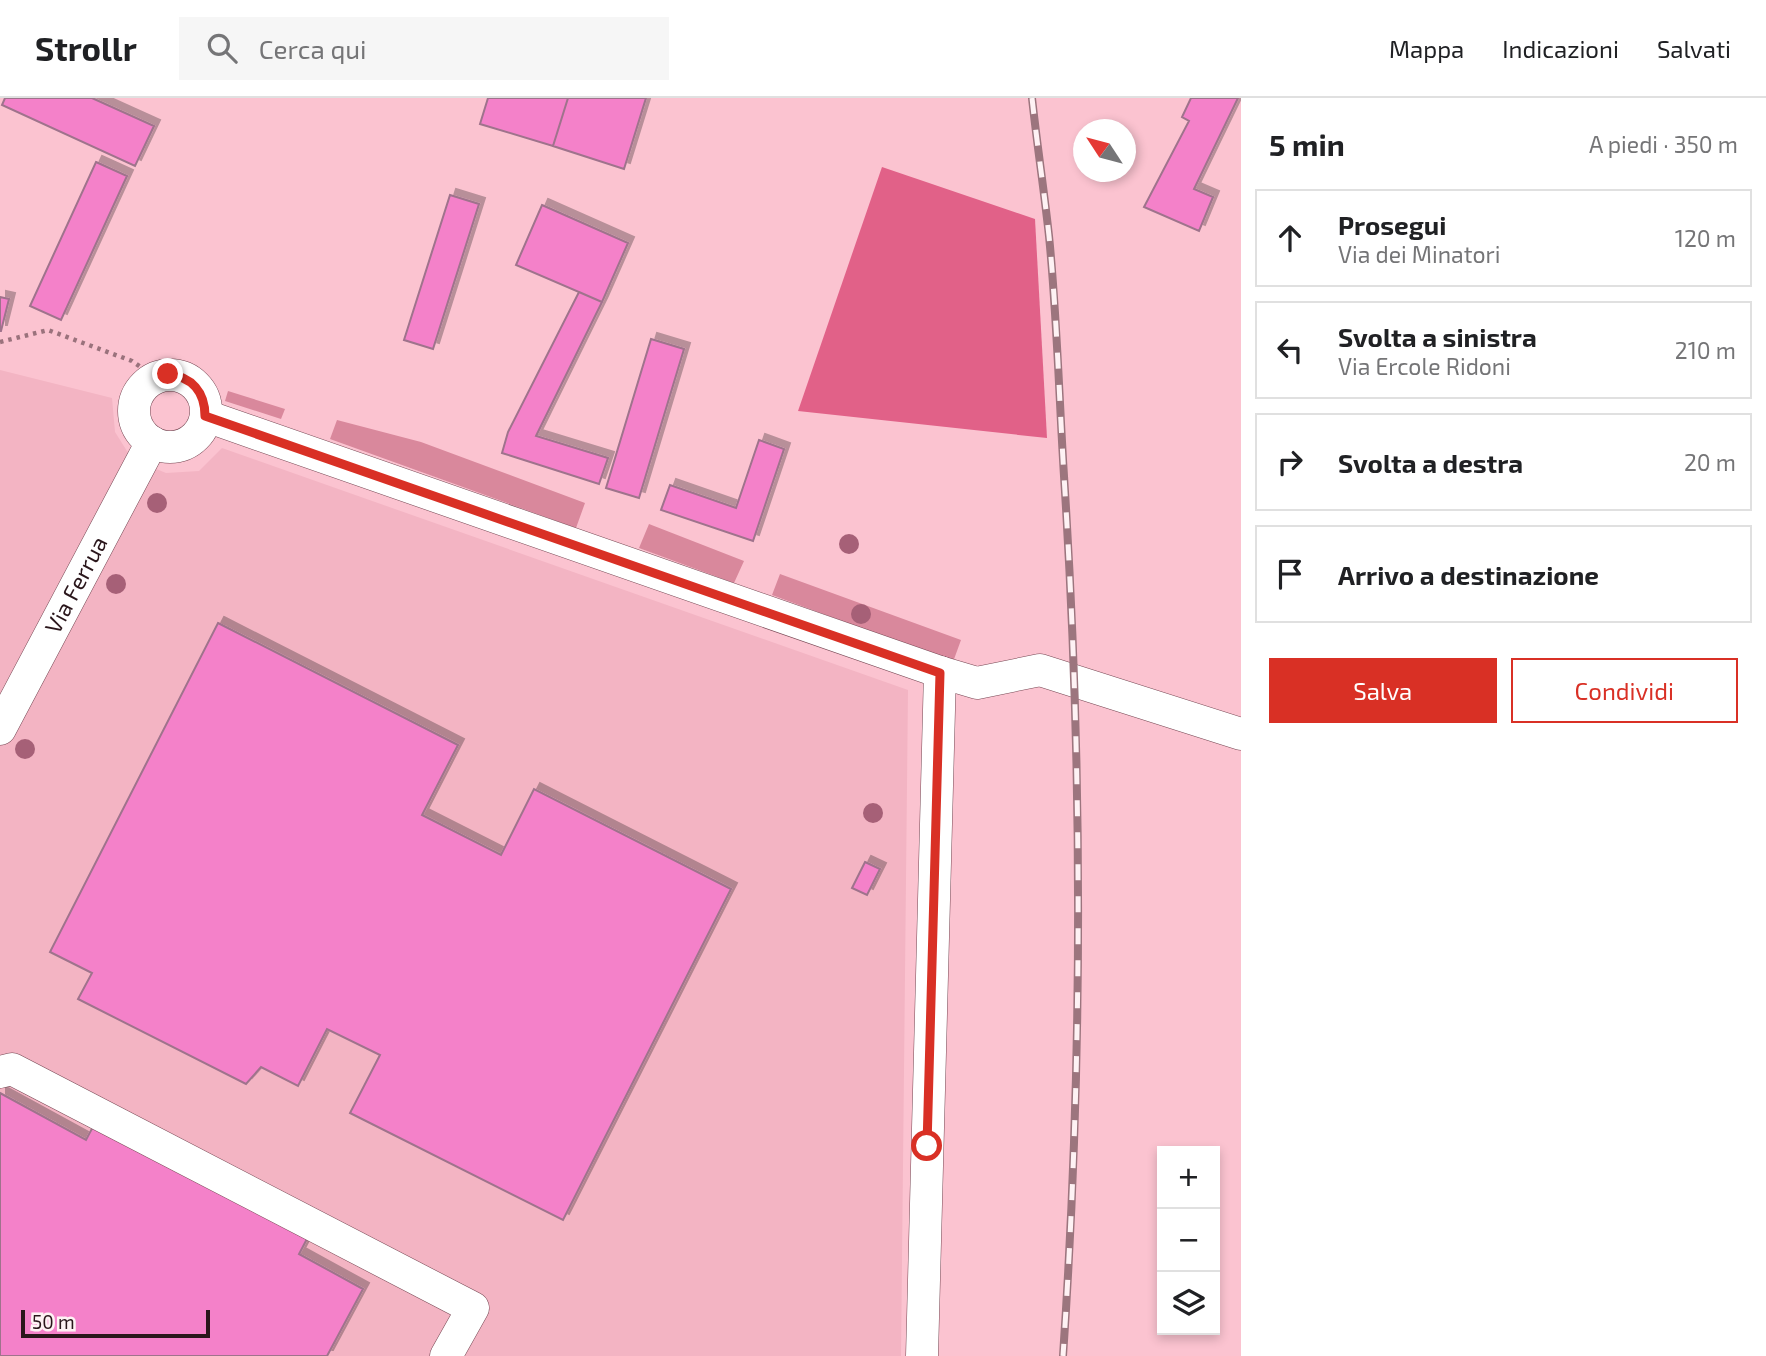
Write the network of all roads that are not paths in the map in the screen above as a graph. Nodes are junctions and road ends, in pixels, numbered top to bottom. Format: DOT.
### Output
graph roads {
  1 [pos="205,416"];
  2 [pos="152,443"];
  3 [pos="940,673"];
  4 [pos="0,729"];
  5 [pos="1241,734"];
  6 [pos="0,1072"];
  7 [pos="446,1356"];
  8 [pos="922,1356"];
  1 -- 2 [label="street"];
  1 -- 2 [label="street"];
  1 -- 3 [label="street"];
  2 -- 4 [label="street, Via Ferrua"];
  3 -- 5 [label="street"];
  3 -- 8 [label="street"];
  6 -- 7 [label="street"];
}
